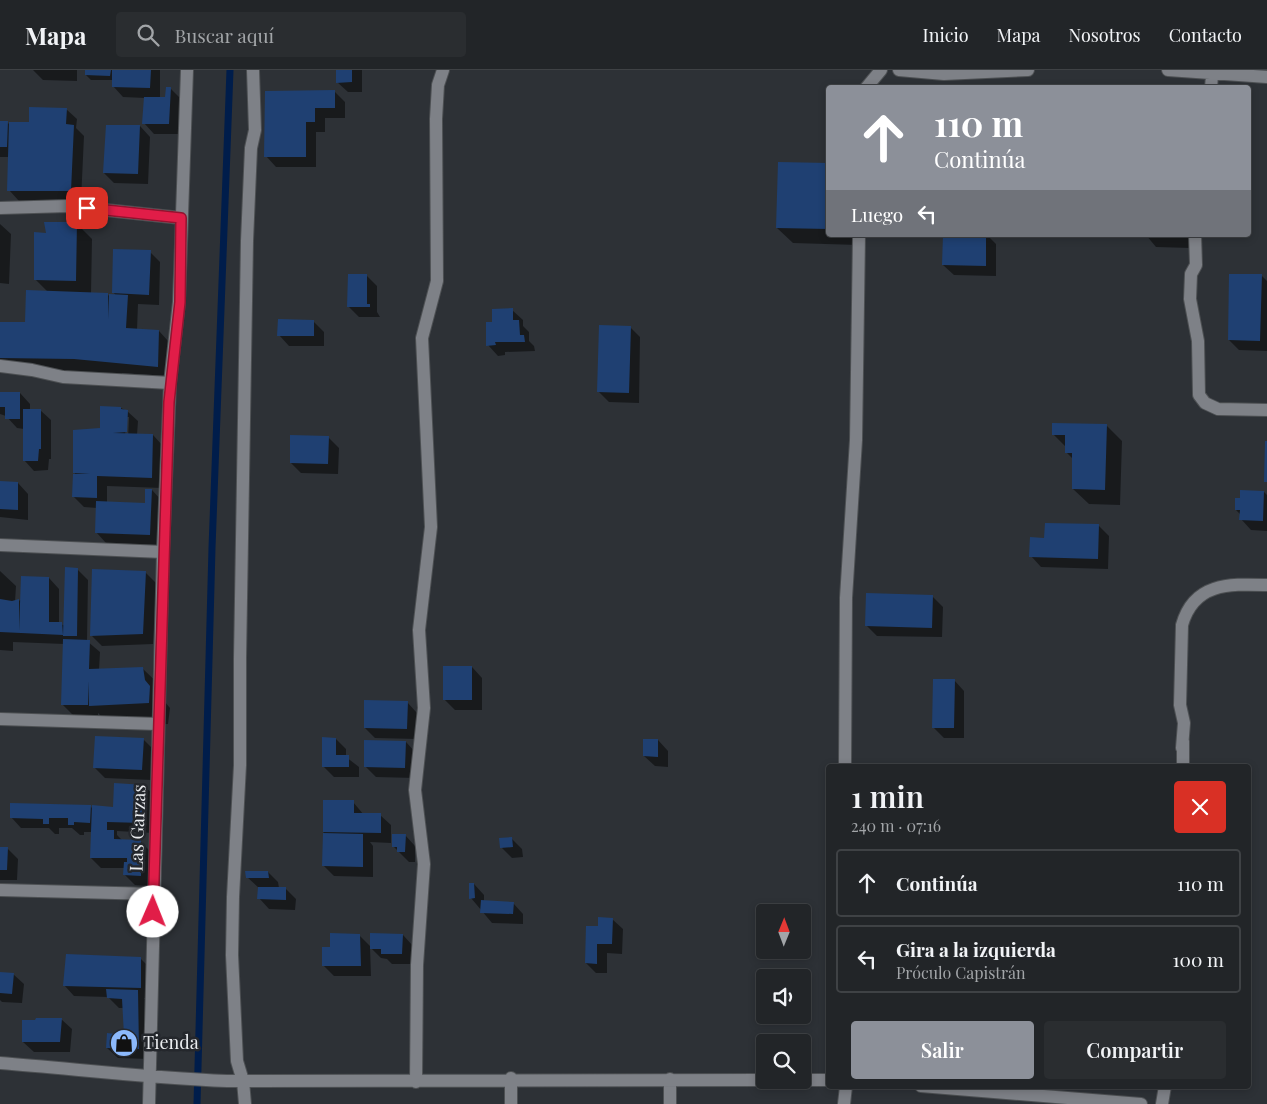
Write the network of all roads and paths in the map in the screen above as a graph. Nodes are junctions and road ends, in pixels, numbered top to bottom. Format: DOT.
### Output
graph roads {
  1 [pos="187,70"];
  2 [pos="253,70"];
  3 [pos="443,70"];
  4 [pos="882,70"];
  5 [pos="899,70"];
  6 [pos="1028,70"];
  7 [pos="1168,70"];
  8 [pos="1267,77"];
  9 [pos="1211,81"];
  10 [pos="869,85"];
  11 [pos="0,208"];
  12 [pos="181,218"];
  13 [pos="859,237"];
  14 [pos="1195,237"];
  15 [pos="0,366"];
  16 [pos="170,383"];
  17 [pos="1267,410"];
  18 [pos="0,545"];
  19 [pos="163,552"];
  20 [pos="1267,585"];
  21 [pos="0,719"];
  22 [pos="158,724"];
  23 [pos="845,764"];
  24 [pos="1183,764"];
  25 [pos="0,890"];
  26 [pos="154,894"];
  27 [pos="0,1063"];
  28 [pos="149,1075"];
  29 [pos="512,1078"];
  30 [pos="670,1079"];
  31 [pos="756,1080"];
  32 [pos="811,1080"];
  33 [pos="826,1080"];
  34 [pos="243,1081"];
  35 [pos="416,1082"];
  36 [pos="846,1089"];
  37 [pos="958,1089"];
  38 [pos="1164,1089"];
  39 [pos="148,1104"];
  40 [pos="245,1104"];
  41 [pos="510,1104"];
  42 [pos="670,1104"];
  43 [pos="844,1104"];
  44 [pos="1141,1104"];
  45 [pos="1162,1104"];
  1 -- 12 [label="street, Las Garzas"];
  2 -- 34 [label="street"];
  3 -- 35 [label="street"];
  4 -- 10 [label="street"];
  5 -- 6 [label="street"];
  7 -- 9 [label="street"];
  8 -- 9 [label="street"];
  11 -- 12 [label="street"];
  12 -- 16 [label="street, Las Garzas"];
  13 -- 23 [label="street"];
  14 -- 17 [label="street"];
  15 -- 16 [label="street"];
  16 -- 19 [label="street, Las Garzas"];
  18 -- 19 [label="street"];
  19 -- 22 [label="street, Las Garzas"];
  20 -- 24 [label="street"];
  21 -- 22 [label="street"];
  22 -- 26 [label="street, Las Garzas"];
  25 -- 26 [label="street"];
  26 -- 28 [label="street, Las Garzas"];
  27 -- 28 [label="street"];
  28 -- 34 [label="street"];
  28 -- 39 [label="street, Las Garzas"];
  29 -- 30 [label="street"];
  29 -- 35 [label="street"];
  29 -- 41 [label="street"];
  30 -- 31 [label="street"];
  30 -- 42 [label="street"];
  32 -- 33 [label="street"];
  34 -- 35 [label="street"];
  34 -- 40 [label="street"];
  36 -- 43 [label="street"];
  37 -- 44 [label="street"];
  38 -- 45 [label="street"];
}
